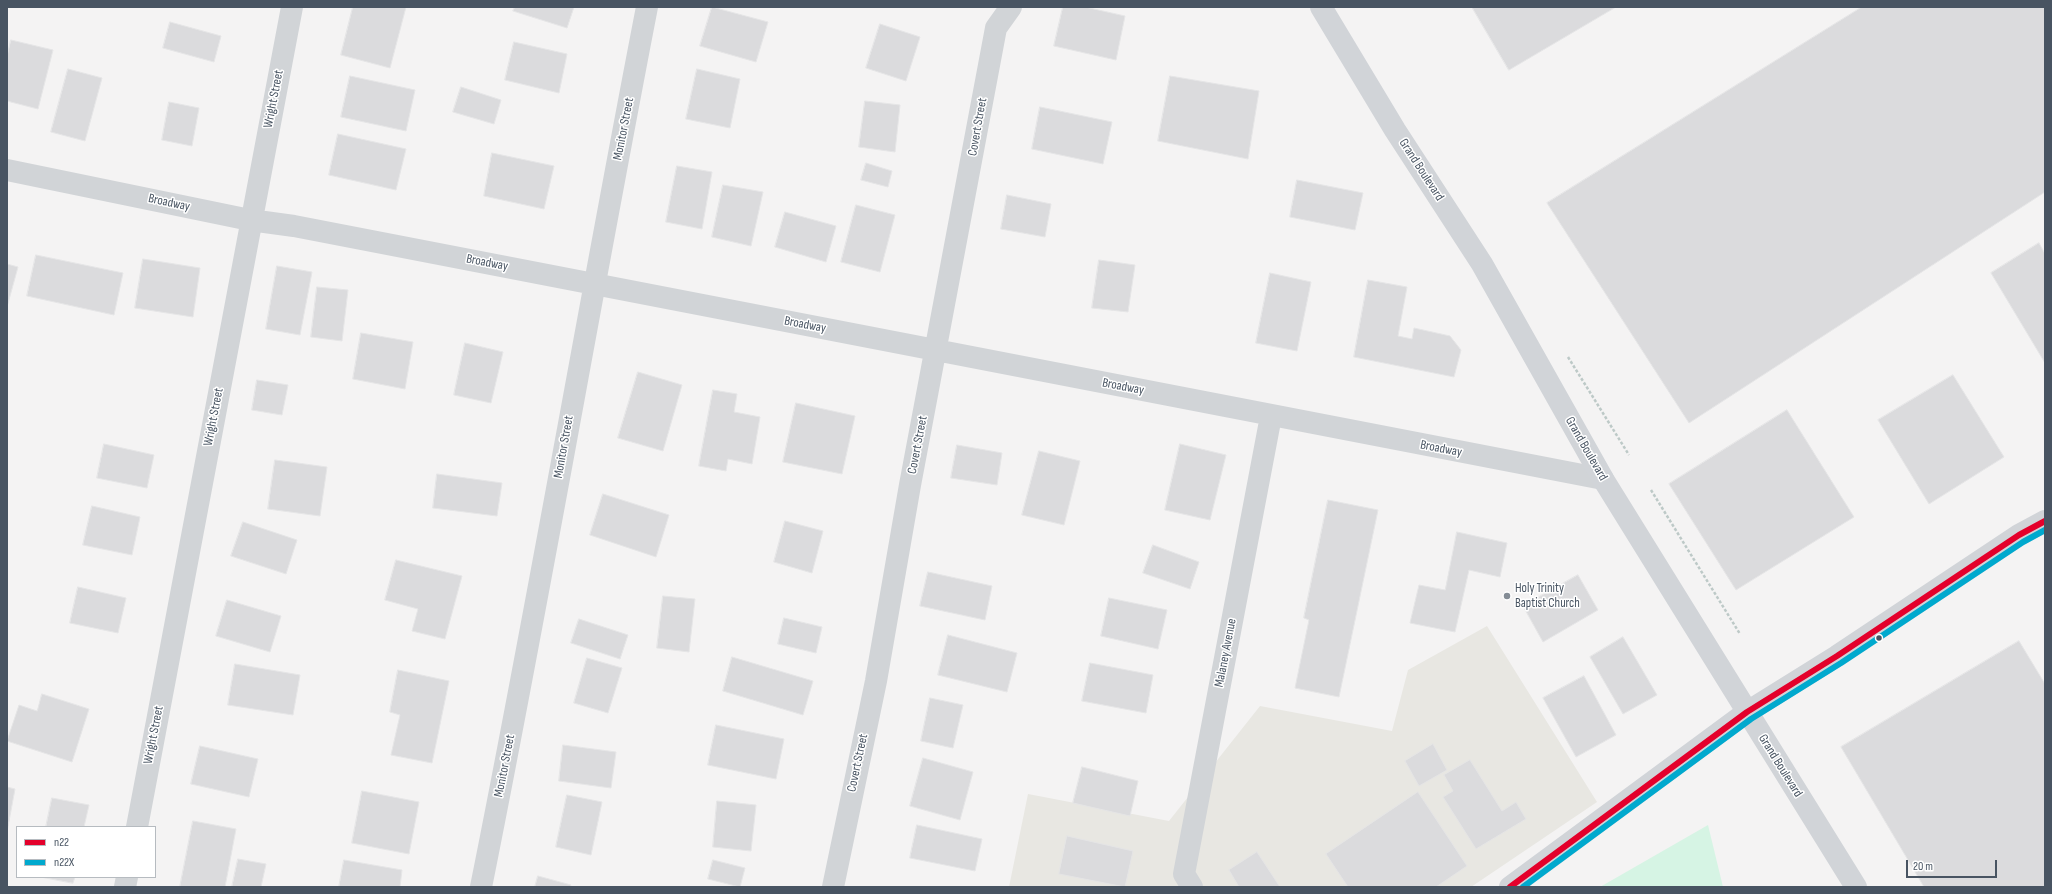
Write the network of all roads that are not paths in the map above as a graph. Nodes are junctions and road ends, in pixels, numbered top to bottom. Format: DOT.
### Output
graph roads {
  1 [pos="292,7"];
  2 [pos="647,7"];
  3 [pos="1011,7"];
  4 [pos="1321,7"];
  5 [pos="7,170"];
  6 [pos="250,220"];
  7 [pos="594,284"];
  8 [pos="936,350"];
  9 [pos="1271,416"];
  10 [pos="1603,479"];
  11 [pos="2045,521"];
  12 [pos="1747,712"];
  13 [pos="137,826"];
  14 [pos="481,887"];
  15 [pos="833,887"];
  16 [pos="1192,887"];
  17 [pos="1510,887"];
  18 [pos="1856,887"];
  1 -- 6 [label="street, Wright Street"];
  2 -- 7 [label="street, Monitor Street"];
  3 -- 8 [label="street, Covert Street"];
  4 -- 10 [label="street, Grand Boulevard"];
  5 -- 6 [label="street, Broadway"];
  6 -- 7 [label="street, Broadway"];
  6 -- 13 [label="street, Wright Street"];
  7 -- 8 [label="street, Broadway"];
  7 -- 14 [label="street, Monitor Street"];
  8 -- 9 [label="street, Broadway"];
  8 -- 15 [label="street, Covert Street"];
  9 -- 10 [label="street, Broadway"];
  9 -- 16 [label="street, Malaney Avenue"];
  10 -- 12 [label="street, Grand Boulevard"];
  11 -- 12 [label="street"];
  12 -- 17 [label="street"];
  12 -- 18 [label="street, Grand Boulevard"];
}
